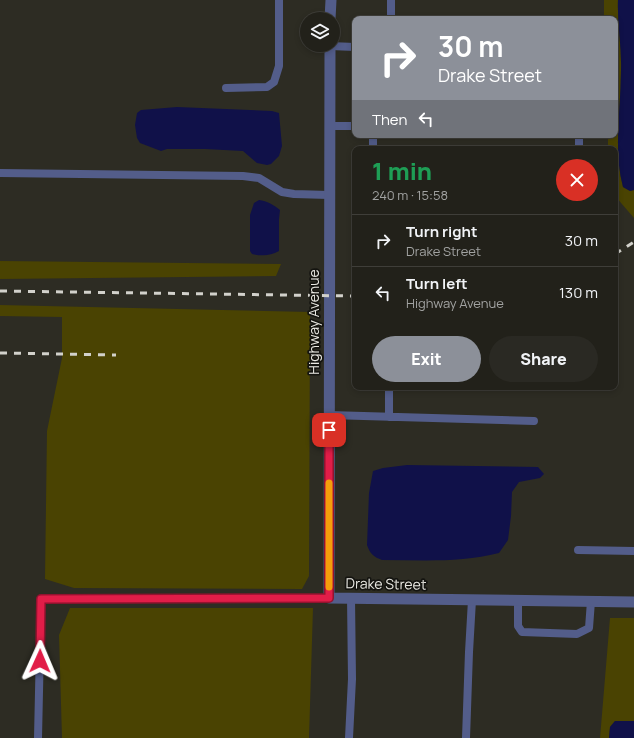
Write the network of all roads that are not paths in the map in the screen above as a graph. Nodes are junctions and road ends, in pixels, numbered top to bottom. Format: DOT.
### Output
graph roads {
  1 [pos="279,0"];
  2 [pos="331,0"];
  3 [pos="391,0"];
  4 [pos="330,12"];
  5 [pos="391,16"];
  6 [pos="340,46"];
  7 [pos="352,47"];
  8 [pos="330,52"];
  9 [pos="226,88"];
  10 [pos="330,126"];
  11 [pos="352,126"];
  12 [pos="0,173"];
  13 [pos="329,195"];
  14 [pos="389,390"];
  15 [pos="329,415"];
  16 [pos="388,417"];
  17 [pos="534,421"];
  18 [pos="578,550"];
  19 [pos="634,551"];
  20 [pos="329,598"];
  21 [pos="351,598"];
  22 [pos="472,600"];
  23 [pos="518,600"];
  24 [pos="591,601"];
  25 [pos="634,602"];
  26 [pos="38,738"];
  27 [pos="349,738"];
  28 [pos="466,738"];
  1 -- 9 [label="lane"];
  2 -- 4 [label="street"];
  3 -- 5 [label="lane"];
  6 -- 7 [label="lane"];
  8 -- 10 [label="street, Highway Avenue"];
  10 -- 11 [label="lane"];
  10 -- 13 [label="street, Highway Avenue"];
  12 -- 13 [label="lane"];
  13 -- 15 [label="street, Highway Avenue"];
  14 -- 16 [label="lane"];
  15 -- 16 [label="lane"];
  15 -- 20 [label="street, Highway Avenue"];
  16 -- 17 [label="lane"];
  18 -- 19 [label="lane"];
  20 -- 21 [label="street, Drake Street"];
  20 -- 26 [label="lane, Drake Street"];
  21 -- 22 [label="street, Drake Street"];
  21 -- 27 [label="lane"];
  22 -- 23 [label="street, Drake Street"];
  22 -- 28 [label="lane"];
  23 -- 24 [label="street, Drake Street"];
  23 -- 24 [label="lane"];
  24 -- 25 [label="street, Drake Street"];
}
